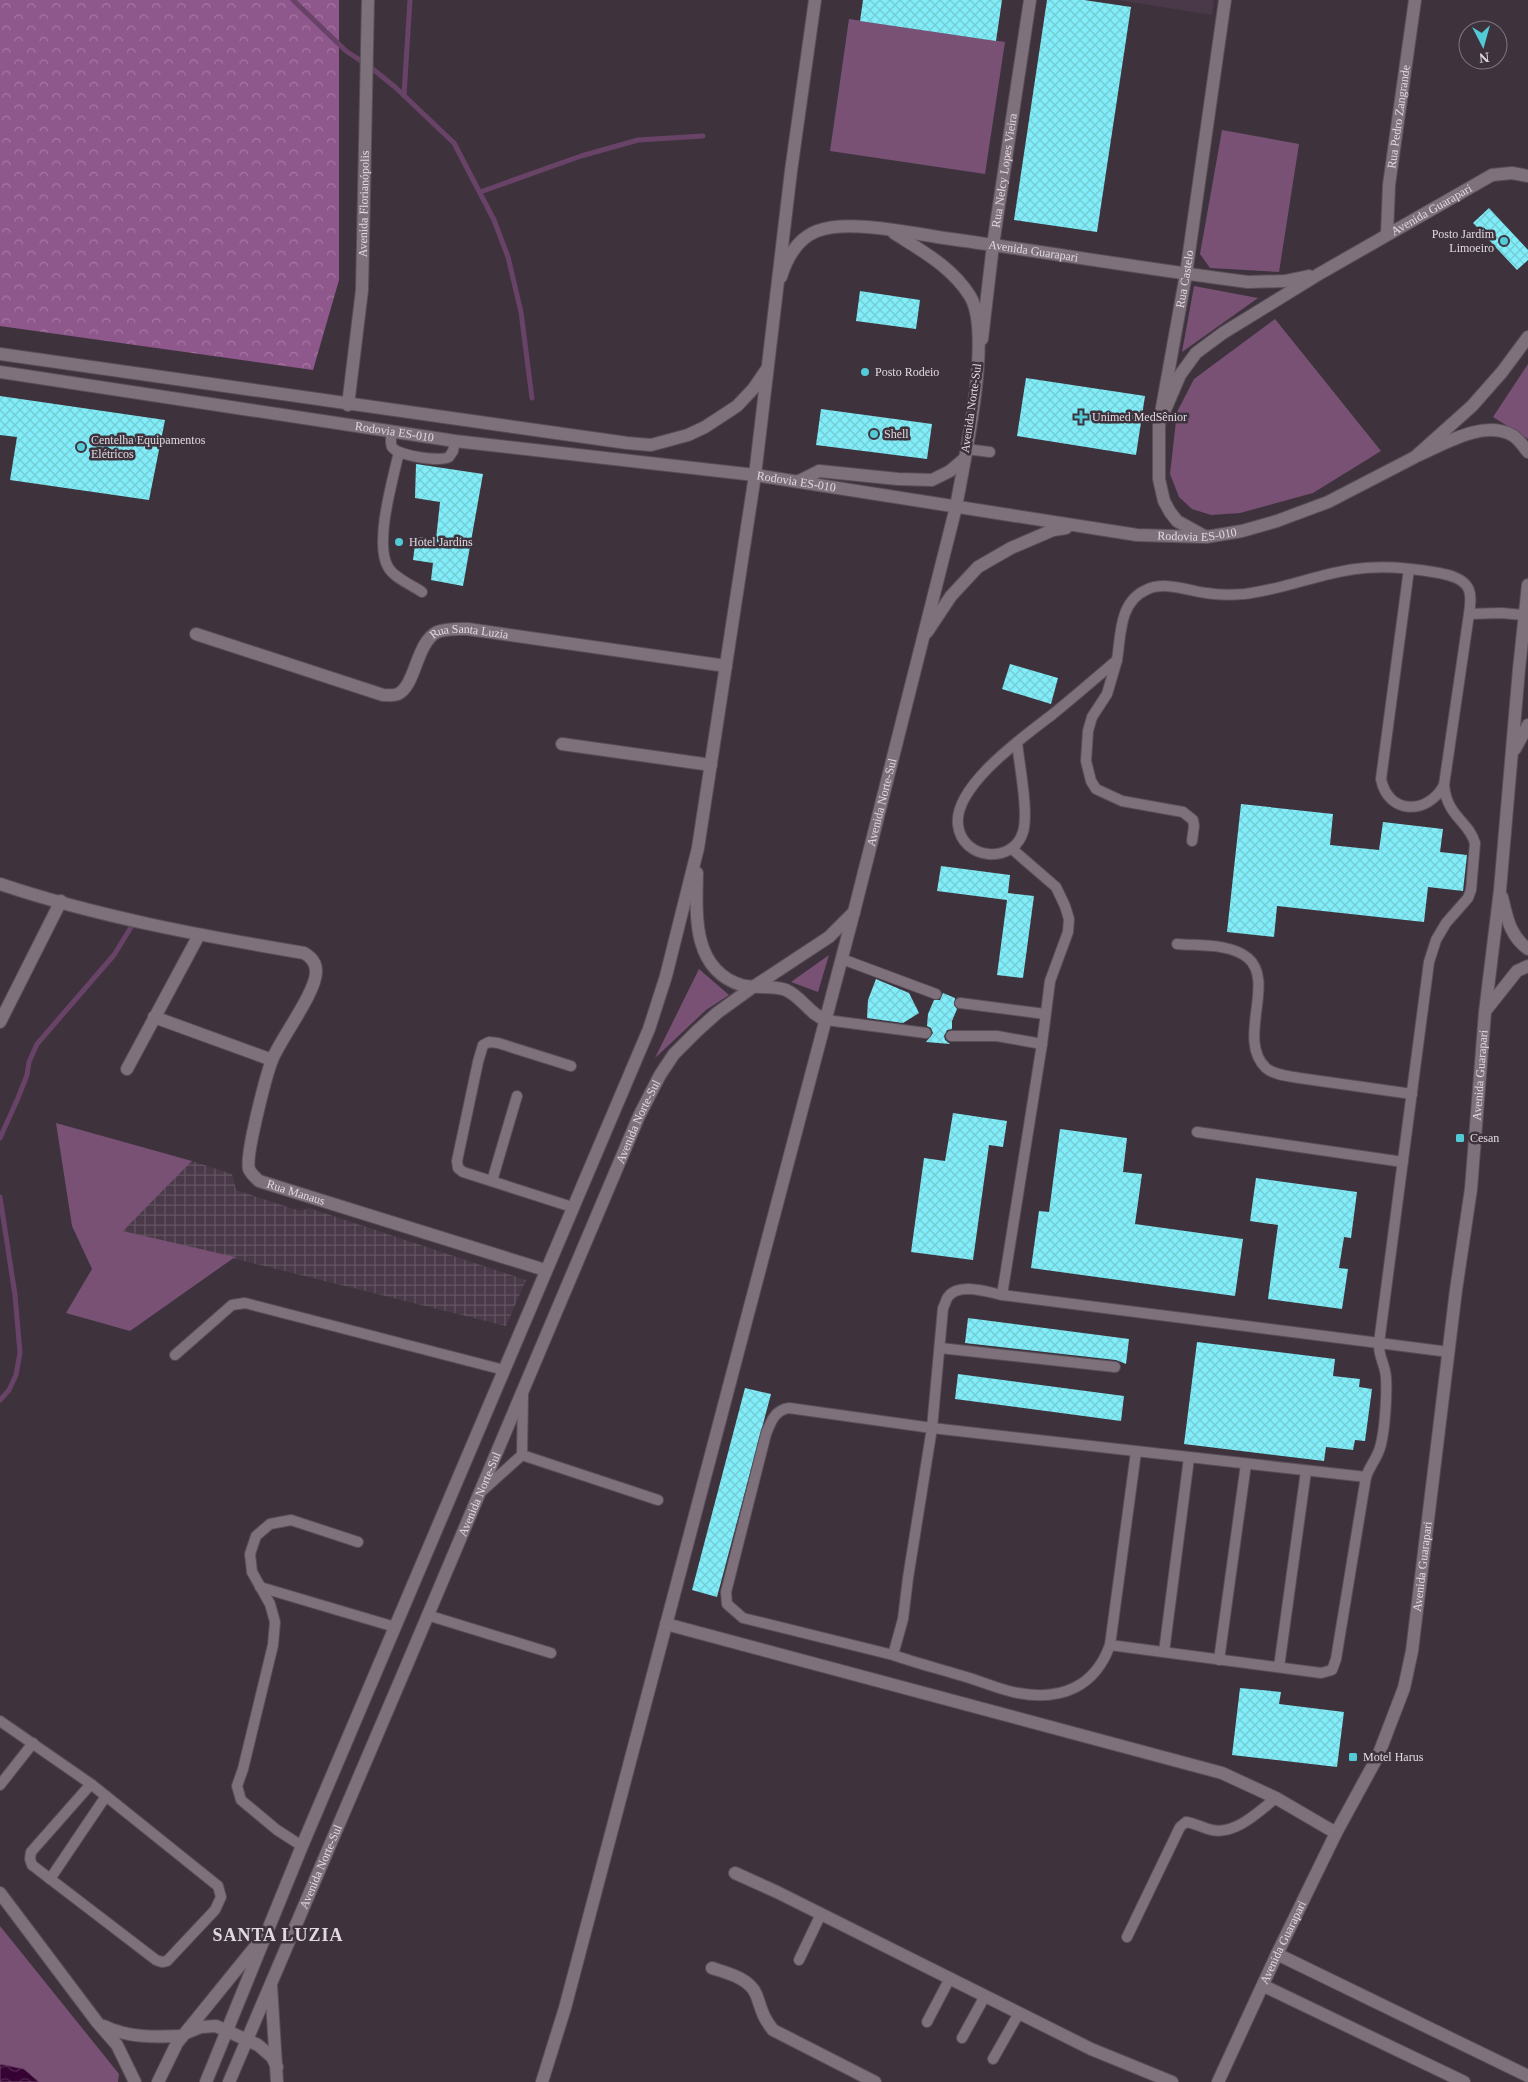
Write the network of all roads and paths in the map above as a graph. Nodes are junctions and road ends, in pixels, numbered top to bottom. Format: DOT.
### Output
graph roads {
  1 [pos="368,0"];
  2 [pos="815,0"];
  3 [pos="1030,0"];
  4 [pos="1225,0"];
  5 [pos="1415,0"];
  6 [pos="1528,176"];
  7 [pos="890,230"];
  8 [pos="1387,234"];
  9 [pos="992,245"];
  10 [pos="1186,274"];
  11 [pos="1319,274"];
  12 [pos="778,287"];
  13 [pos="1528,337"];
  14 [pos="0,354"];
  15 [pos="768,367"];
  16 [pos="978,371"];
  17 [pos="0,372"];
  18 [pos="348,405"];
  19 [pos="1159,424"];
  20 [pos="392,432"];
  21 [pos="455,441"];
  22 [pos="399,452"];
  23 [pos="990,452"];
  24 [pos="1528,452"];
  25 [pos="965,454"];
  26 [pos="1414,457"];
  27 [pos="755,475"];
  28 [pos="799,482"];
  29 [pos="956,507"];
  30 [pos="1078,526"];
  31 [pos="1206,537"];
  32 [pos="1409,569"];
  33 [pos="1528,585"];
  34 [pos="422,592"];
  35 [pos="1469,614"];
  36 [pos="1524,615"];
  37 [pos="196,634"];
  38 [pos="922,641"];
  39 [pos="1117,660"];
  40 [pos="726,666"];
  41 [pos="1528,725"];
  42 [pos="1017,742"];
  43 [pos="562,744"];
  44 [pos="1512,755"];
  45 [pos="711,765"];
  46 [pos="1444,785"];
  47 [pos="1192,840"];
  48 [pos="698,848"];
  49 [pos="1012,849"];
  50 [pos="0,884"];
  51 [pos="1500,890"];
  52 [pos="61,902"];
  53 [pos="854,912"];
  54 [pos="199,936"];
  55 [pos="1177,944"];
  56 [pos="1528,950"];
  57 [pos="842,959"];
  58 [pos="1528,966"];
  59 [pos="753,987"];
  60 [pos="936,994"];
  61 [pos="960,1003"];
  62 [pos="1485,1012"];
  63 [pos="1045,1014"];
  64 [pos="154,1017"];
  65 [pos="826,1020"];
  66 [pos="0,1022"];
  67 [pos="926,1033"];
  68 [pos="951,1036"];
  69 [pos="1042,1044"];
  70 [pos="272,1060"];
  71 [pos="571,1066"];
  72 [pos="127,1069"];
  73 [pos="1412,1094"];
  74 [pos="517,1096"];
  75 [pos="1196,1132"];
  76 [pos="1403,1162"];
  77 [pos="492,1181"];
  78 [pos="572,1207"];
  79 [pos="545,1270"];
  80 [pos="1002,1295"];
  81 [pos="1379,1343"];
  82 [pos="940,1348"];
  83 [pos="1449,1352"];
  84 [pos="175,1355"];
  85 [pos="1115,1368"];
  86 [pos="504,1370"];
  87 [pos="523,1394"];
  88 [pos="932,1428"];
  89 [pos="1136,1452"];
  90 [pos="522,1455"];
  91 [pos="1189,1458"];
  92 [pos="1246,1464"];
  93 [pos="1306,1470"];
  94 [pos="1366,1477"];
  95 [pos="480,1492"];
  96 [pos="658,1500"];
  97 [pos="358,1542"];
  98 [pos="260,1587"];
  99 [pos="427,1615"];
  100 [pos="666,1624"];
  101 [pos="395,1627"];
  102 [pos="1110,1645"];
  103 [pos="1164,1652"];
  104 [pos="551,1653"];
  105 [pos="893,1654"];
  106 [pos="1219,1660"];
  107 [pos="1279,1667"];
  108 [pos="0,1721"];
  109 [pos="33,1743"];
  110 [pos="91,1784"];
  111 [pos="0,1785"];
  112 [pos="106,1796"];
  113 [pos="1276,1798"];
  114 [pos="1336,1832"];
  115 [pos="302,1846"];
  116 [pos="735,1873"];
  117 [pos="50,1879"];
  118 [pos="0,1893"];
  119 [pos="821,1914"];
  120 [pos="267,1932"];
  121 [pos="1127,1937"];
  122 [pos="1277,1954"];
  123 [pos="799,1960"];
  124 [pos="712,1968"];
  125 [pos="950,1978"];
  126 [pos="271,1981"];
  127 [pos="1264,1986"];
  128 [pos="985,1996"];
  129 [pos="1019,2013"];
  130 [pos="98,2022"];
  131 [pos="927,2022"];
  132 [pos="227,2031"];
  133 [pos="182,2036"];
  134 [pos="962,2038"];
  135 [pos="248,2039"];
  136 [pos="993,2059"];
  137 [pos="276,2067"];
  138 [pos="1528,2076"];
  139 [pos="135,2082"];
  140 [pos="158,2082"];
  141 [pos="206,2082"];
  142 [pos="230,2082"];
  143 [pos="276,2082"];
  144 [pos="542,2082"];
  145 [pos="875,2082"];
  146 [pos="1172,2082"];
  147 [pos="1218,2082"];
  148 [pos="1464,2082"];
  1 -- 18 [label="street, Avenida Florianópolis"];
  2 -- 12 [label="street"];
  3 -- 9 [label="street, Rua Nelcy Lopes Vieira"];
  4 -- 10 [label="street, Rua Castelo"];
  5 -- 8 [label="street, Rua Pedro Zangrande"];
  6 -- 8 [label="street, Avenida Guarapari"];
  7 -- 9 [label="street, Avenida Guarapari"];
  7 -- 12 [label="street, Avenida Guarapari"];
  7 -- 16 [label="street, Avenida Norte-Sul"];
  8 -- 11 [label="street, Avenida Guarapari"];
  9 -- 10 [label="street, Avenida Guarapari"];
  9 -- 16 [label="street, Rua Nelcy Lopes Vieira"];
  10 -- 11 [label="street, Avenida Guarapari"];
  10 -- 19 [label="street, Rua Castelo"];
  11 -- 19 [label="street, Avenida Guarapari"];
  12 -- 15 [label="street, Avenida Norte-Sul"];
  13 -- 26 [label="street, Rodovia ES-010"];
  14 -- 18 [label="street, Rodovia ES-010"];
  15 -- 18 [label="street, Rodovia ES-010"];
  15 -- 27 [label="street, Avenida Norte-Sul"];
  16 -- 25 [label="street, Avenida Norte-Sul"];
  17 -- 20 [label="street, Rodovia ES-010"];
  19 -- 31 [label="street, Rua Castelo"];
  20 -- 21 [label="street, Rodovia ES-010"];
  20 -- 22 [label="lane"];
  21 -- 22 [label="lane"];
  21 -- 27 [label="street, Rodovia ES-010"];
  22 -- 34 [label="lane"];
  23 -- 25 [label="lane"];
  24 -- 26 [label="street"];
  25 -- 28 [label="street"];
  25 -- 29 [label="street, Avenida Norte-Sul"];
  26 -- 31 [label="street, Rodovia ES-010"];
  27 -- 28 [label="street, Rodovia ES-010"];
  27 -- 40 [label="street, Avenida Norte-Sul"];
  28 -- 29 [label="street, Rodovia ES-010"];
  29 -- 30 [label="street, Rodovia ES-010"];
  29 -- 38 [label="street, Avenida Norte-Sul"];
  30 -- 31 [label="street, Rodovia ES-010"];
  30 -- 38 [label="street"];
  32 -- 35 [label="lane"];
  32 -- 39 [label="lane"];
  32 -- 46 [label="lane"];
  33 -- 36 [label="street, Avenida Guarapari"];
  35 -- 36 [label="lane"];
  35 -- 46 [label="lane"];
  36 -- 44 [label="street, Avenida Guarapari"];
  37 -- 40 [label="street, Rua Santa Luzia"];
  38 -- 53 [label="street, Avenida Norte-Sul"];
  39 -- 42 [label="lane"];
  39 -- 47 [label="lane"];
  40 -- 45 [label="street, Avenida Norte-Sul"];
  41 -- 44 [label="street"];
  42 -- 49 [label="lane"];
  42 -- 49 [label="lane"];
  43 -- 45 [label="street"];
  44 -- 51 [label="street, Avenida Guarapari"];
  45 -- 48 [label="street, Avenida Norte-Sul"];
  46 -- 73 [label="lane"];
  48 -- 59 [label="street"];
  48 -- 78 [label="street, Avenida Norte-Sul"];
  49 -- 63 [label="lane"];
  50 -- 52 [label="street"];
  51 -- 56 [label="street"];
  51 -- 62 [label="street, Avenida Guarapari"];
  52 -- 54 [label="street"];
  52 -- 66 [label="street"];
  53 -- 57 [label="street"];
  53 -- 59 [label="street, Avenida Norte-Sul"];
  54 -- 64 [label="street"];
  54 -- 70 [label="street, Rua Manaus"];
  55 -- 73 [label="lane"];
  57 -- 60 [label="lane"];
  57 -- 65 [label="street"];
  58 -- 62 [label="street"];
  59 -- 65 [label="street"];
  59 -- 87 [label="street, Avenida Norte-Sul"];
  61 -- 63 [label="lane"];
  62 -- 83 [label="street, Avenida Guarapari"];
  63 -- 69 [label="lane"];
  64 -- 70 [label="street"];
  64 -- 72 [label="street"];
  65 -- 67 [label="lane"];
  65 -- 100 [label="street"];
  68 -- 69 [label="lane"];
  69 -- 80 [label="lane"];
  70 -- 79 [label="street, Rua Manaus"];
  71 -- 77 [label="lane"];
  73 -- 76 [label="lane"];
  74 -- 77 [label="lane"];
  75 -- 76 [label="lane"];
  76 -- 81 [label="lane"];
  77 -- 78 [label="lane"];
  78 -- 79 [label="street, Avenida Norte-Sul"];
  79 -- 86 [label="street, Avenida Norte-Sul"];
  80 -- 81 [label="lane"];
  80 -- 82 [label="lane"];
  81 -- 83 [label="lane"];
  81 -- 94 [label="lane"];
  82 -- 85 [label="lane"];
  82 -- 88 [label="lane"];
  83 -- 114 [label="street, Avenida Guarapari"];
  84 -- 86 [label="lane"];
  86 -- 101 [label="street, Avenida Norte-Sul"];
  87 -- 90 [label="lane"];
  87 -- 95 [label="street, Avenida Norte-Sul"];
  88 -- 89 [label="lane"];
  88 -- 105 [label="lane"];
  88 -- 105 [label="lane"];
  89 -- 91 [label="lane"];
  89 -- 102 [label="lane"];
  90 -- 95 [label="lane"];
  90 -- 96 [label="lane"];
  91 -- 92 [label="lane"];
  91 -- 103 [label="lane"];
  92 -- 93 [label="lane"];
  92 -- 106 [label="lane"];
  93 -- 94 [label="lane"];
  93 -- 107 [label="lane"];
  94 -- 107 [label="lane"];
  95 -- 99 [label="street, Avenida Norte-Sul"];
  97 -- 98 [label="lane"];
  98 -- 101 [label="lane"];
  98 -- 115 [label="lane"];
  99 -- 104 [label="lane"];
  99 -- 126 [label="street, Avenida Norte-Sul"];
  100 -- 113 [label="street"];
  100 -- 144 [label="street"];
  101 -- 115 [label="street, Avenida Norte-Sul"];
  102 -- 103 [label="lane"];
  102 -- 105 [label="lane"];
  103 -- 106 [label="lane"];
  106 -- 107 [label="lane"];
  108 -- 109 [label="lane"];
  109 -- 110 [label="lane"];
  109 -- 111 [label="lane"];
  110 -- 112 [label="lane"];
  110 -- 117 [label="lane"];
  112 -- 117 [label="lane"];
  112 -- 117 [label="lane"];
  113 -- 114 [label="street"];
  113 -- 121 [label="lane"];
  114 -- 122 [label="street, Avenida Guarapari"];
  115 -- 120 [label="street, Avenida Norte-Sul"];
  116 -- 119 [label="street"];
  118 -- 130 [label="street"];
  119 -- 123 [label="lane"];
  119 -- 125 [label="street"];
  120 -- 132 [label="street, Avenida Norte-Sul"];
  120 -- 133 [label="street"];
  122 -- 127 [label="street, Avenida Guarapari"];
  122 -- 138 [label="street"];
  124 -- 145 [label="street"];
  125 -- 128 [label="street"];
  125 -- 131 [label="lane"];
  126 -- 135 [label="street, Avenida Norte-Sul"];
  126 -- 137 [label="street"];
  127 -- 147 [label="street, Avenida Guarapari"];
  127 -- 148 [label="street"];
  128 -- 129 [label="street"];
  128 -- 134 [label="lane"];
  129 -- 136 [label="lane"];
  129 -- 146 [label="street"];
  130 -- 133 [label="street"];
  130 -- 139 [label="street"];
  132 -- 133 [label="street"];
  132 -- 135 [label="street"];
  132 -- 141 [label="street, Avenida Norte-Sul"];
  133 -- 140 [label="street"];
  135 -- 137 [label="street"];
  135 -- 142 [label="street, Avenida Norte-Sul"];
  137 -- 143 [label="street"];
}
